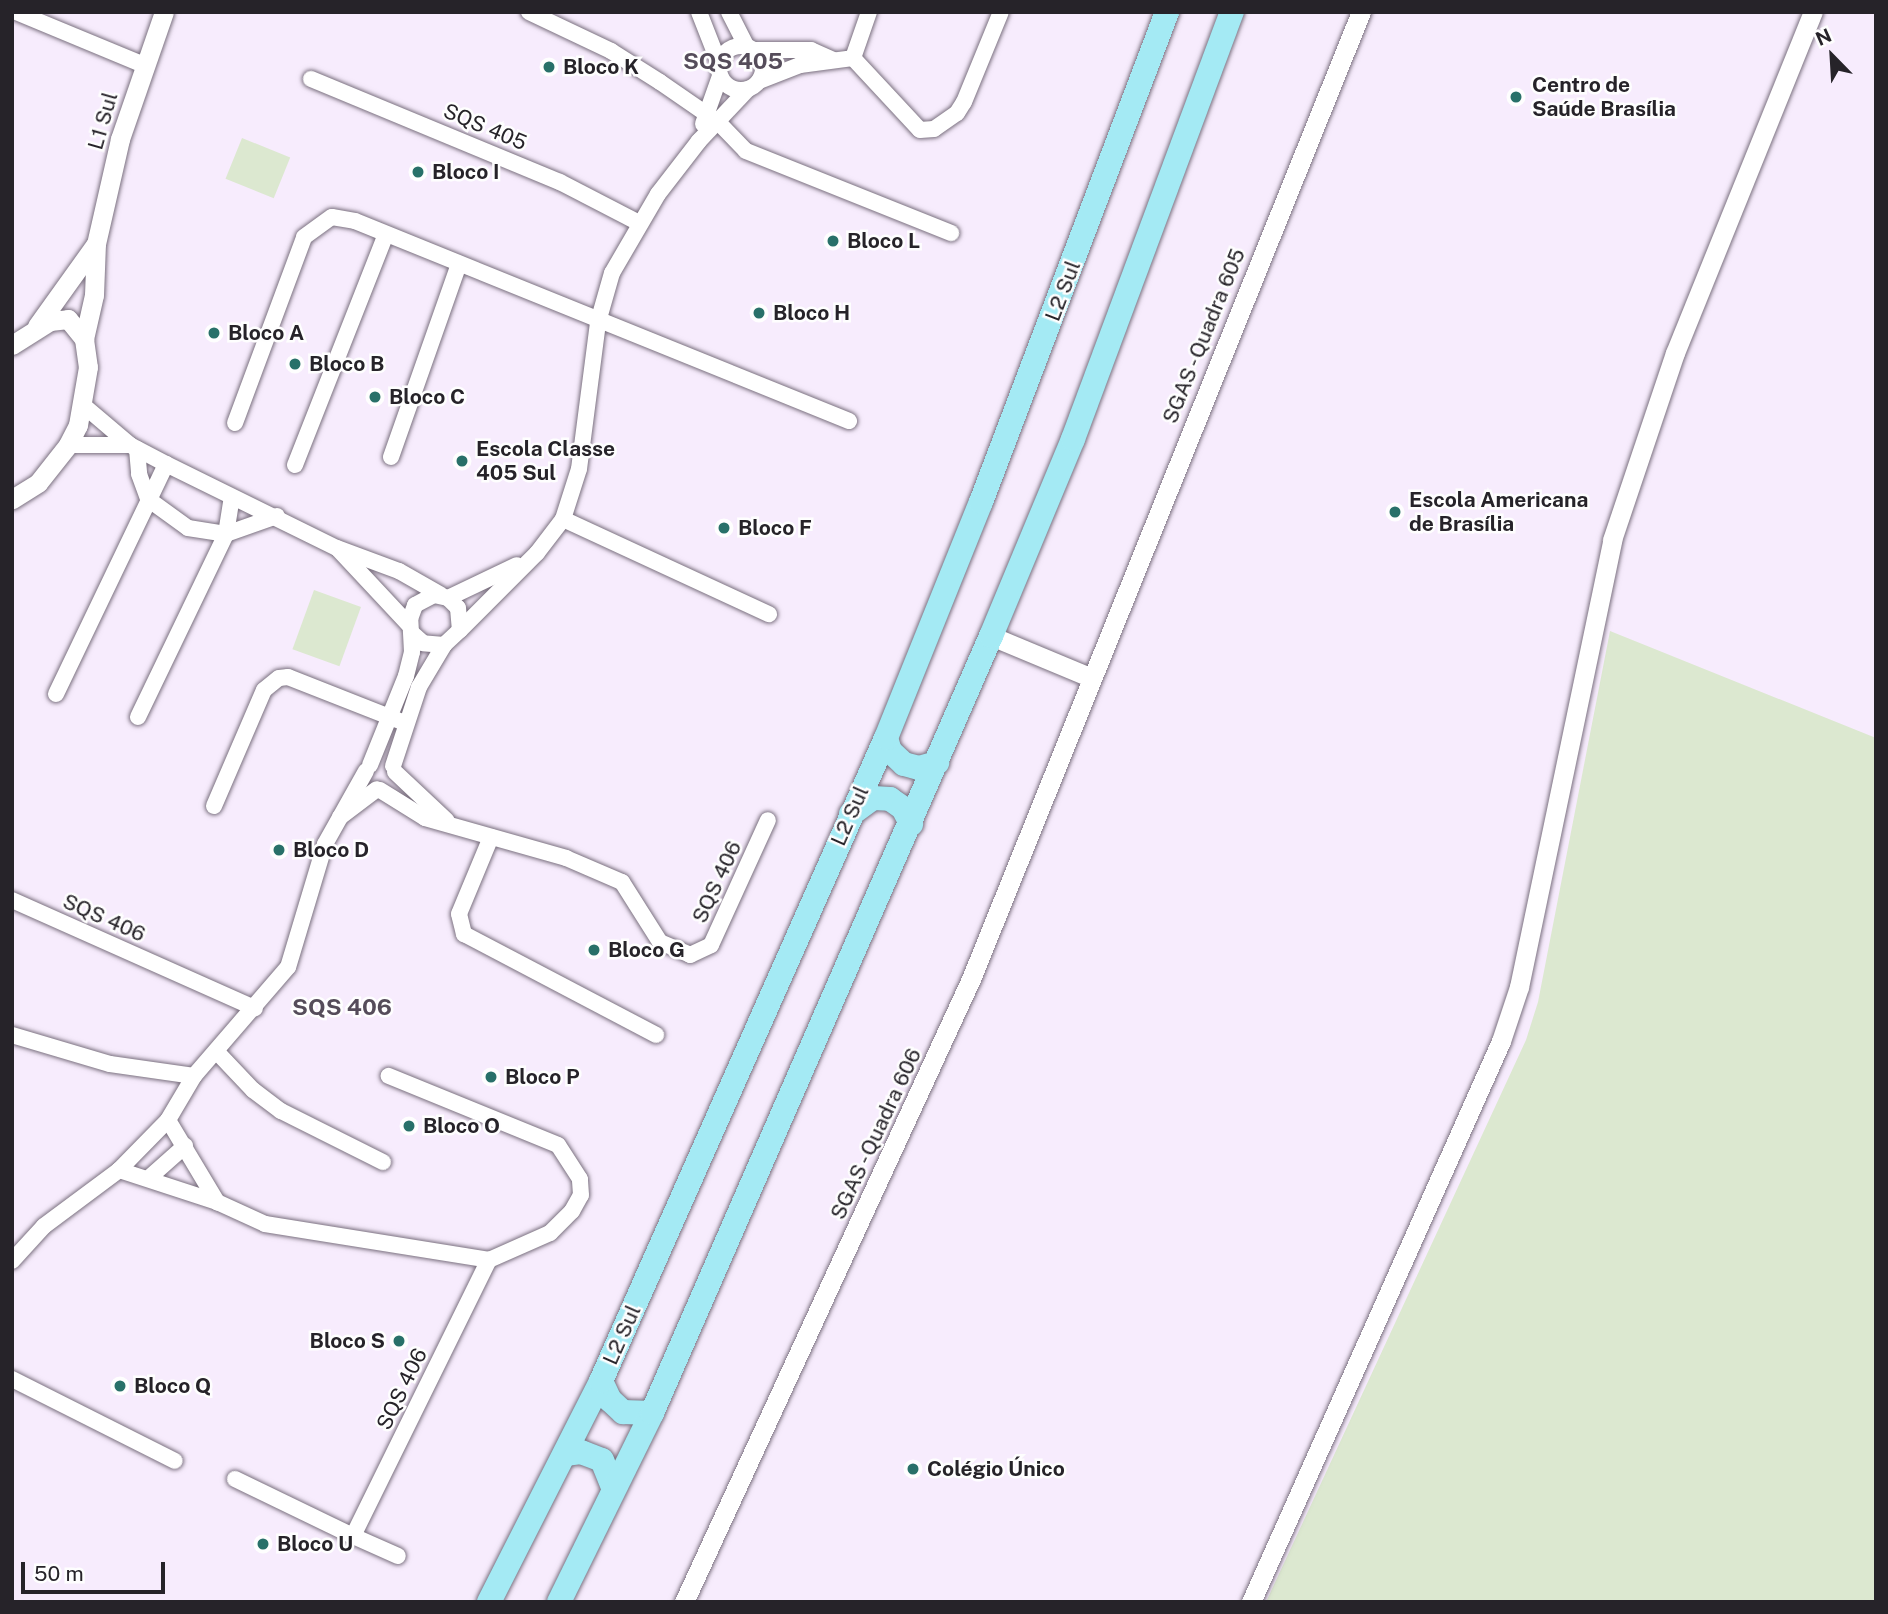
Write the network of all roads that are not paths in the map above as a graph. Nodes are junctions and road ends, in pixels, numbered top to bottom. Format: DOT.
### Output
graph roads {
  1 [pos="16,12"];
  2 [pos="164,12"];
  3 [pos="529,12"];
  4 [pos="699,12"];
  5 [pos="729,12"];
  6 [pos="869,12"];
  7 [pos="1001,12"];
  8 [pos="1167,12"];
  9 [pos="1362,12"];
  10 [pos="1813,12"];
  11 [pos="1229,14"];
  12 [pos="750,48"];
  13 [pos="853,58"];
  14 [pos="834,60"];
  15 [pos="144,65"];
  16 [pos="720,69"];
  17 [pos="311,79"];
  18 [pos="754,85"];
  19 [pos="712,119"];
  20 [pos="639,223"];
  21 [pos="951,233"];
  22 [pos="386,234"];
  23 [pos="96,244"];
  24 [pos="459,264"];
  25 [pos="598,322"];
  26 [pos="36,328"];
  27 [pos="84,339"];
  28 [pos="12,345"];
  29 [pos="83,405"];
  30 [pos="849,421"];
  31 [pos="235,423"];
  32 [pos="68,445"];
  33 [pos="133,447"];
  34 [pos="391,457"];
  35 [pos="166,464"];
  36 [pos="295,466"];
  37 [pos="18,496"];
  38 [pos="232,497"];
  39 [pos="148,499"];
  40 [pos="12,510"];
  41 [pos="277,516"];
  42 [pos="563,519"];
  43 [pos="226,534"];
  44 [pos="337,548"];
  45 [pos="537,553"];
  46 [pos="445,597"];
  47 [pos="769,614"];
  48 [pos="411,629"];
  49 [pos="460,630"];
  50 [pos="991,636"];
  51 [pos="444,645"];
  52 [pos="1092,678"];
  53 [pos="56,694"];
  54 [pos="138,717"];
  55 [pos="398,720"];
  56 [pos="886,738"];
  57 [pos="937,763"];
  58 [pos="368,768"];
  59 [pos="394,769"];
  60 [pos="379,789"];
  61 [pos="214,806"];
  62 [pos="851,814"];
  63 [pos="338,819"];
  64 [pos="768,820"];
  65 [pos="449,822"];
  66 [pos="911,824"];
  67 [pos="491,837"];
  68 [pos="12,900"];
  69 [pos="255,1008"];
  70 [pos="12,1035"];
  71 [pos="656,1035"];
  72 [pos="216,1051"];
  73 [pos="194,1076"];
  74 [pos="389,1076"];
  75 [pos="169,1121"];
  76 [pos="185,1146"];
  77 [pos="383,1162"];
  78 [pos="119,1170"];
  79 [pos="150,1178"];
  80 [pos="217,1202"];
  81 [pos="489,1260"];
  82 [pos="12,1261"];
  83 [pos="12,1379"];
  84 [pos="601,1381"];
  85 [pos="652,1413"];
  86 [pos="565,1454"];
  87 [pos="176,1461"];
  88 [pos="235,1479"];
  89 [pos="614,1489"];
  90 [pos="353,1536"];
  91 [pos="398,1556"];
  92 [pos="563,1600"];
  93 [pos="489,1602"];
  94 [pos="684,1602"];
  95 [pos="1251,1602"];
  1 -- 15 [label="street"];
  2 -- 15 [label="street, L1 Sul"];
  3 -- 19 [label="street"];
  4 -- 16 [label="street"];
  5 -- 12 [label="street"];
  6 -- 13 [label="street"];
  7 -- 13 [label="street"];
  8 -- 56 [label="main road, L2 Sul"];
  9 -- 52 [label="street, SGAS - Quadra 605"];
  10 -- 95 [label="street"];
  11 -- 50 [label="main road"];
  12 -- 14 [label="street"];
  12 -- 16 [label="street"];
  12 -- 18 [label="street"];
  13 -- 14 [label="street"];
  14 -- 18 [label="street"];
  15 -- 23 [label="street, L1 Sul"];
  16 -- 18 [label="street"];
  16 -- 19 [label="street"];
  17 -- 20 [label="street, SQS 405"];
  18 -- 19 [label="street"];
  19 -- 20 [label="street"];
  19 -- 21 [label="street"];
  20 -- 25 [label="street"];
  22 -- 24 [label="street"];
  22 -- 31 [label="street"];
  22 -- 36 [label="street"];
  23 -- 26 [label="street, L1 Sul"];
  23 -- 27 [label="street, L1 Sul"];
  24 -- 25 [label="street"];
  24 -- 34 [label="street"];
  25 -- 30 [label="street"];
  25 -- 42 [label="street"];
  26 -- 27 [label="street"];
  26 -- 28 [label="street"];
  27 -- 29 [label="street, L1 Sul"];
  29 -- 32 [label="street, L1 Sul"];
  29 -- 33 [label="street"];
  32 -- 33 [label="street"];
  32 -- 37 [label="street, L1 Sul"];
  33 -- 35 [label="street"];
  33 -- 39 [label="street"];
  35 -- 38 [label="street"];
  35 -- 39 [label="street"];
  37 -- 40 [label="street"];
  38 -- 41 [label="street"];
  38 -- 43 [label="street"];
  39 -- 43 [label="street"];
  39 -- 53 [label="street"];
  41 -- 43 [label="street"];
  41 -- 44 [label="street"];
  42 -- 45 [label="street"];
  42 -- 47 [label="street"];
  43 -- 54 [label="street"];
  44 -- 46 [label="street"];
  44 -- 48 [label="street"];
  45 -- 46 [label="street"];
  45 -- 49 [label="street"];
  46 -- 48 [label="street"];
  46 -- 49 [label="street"];
  48 -- 51 [label="street"];
  48 -- 55 [label="street"];
  49 -- 51 [label="street"];
  50 -- 52 [label="street"];
  50 -- 57 [label="main road"];
  51 -- 55 [label="street"];
  52 -- 94 [label="street, SGAS - Quadra 606"];
  55 -- 58 [label="street"];
  55 -- 59 [label="street"];
  55 -- 61 [label="street"];
  56 -- 57 [label="main road"];
  56 -- 62 [label="main road, L2 Sul"];
  57 -- 66 [label="main road"];
  58 -- 59 [label="street"];
  58 -- 60 [label="street"];
  58 -- 63 [label="street"];
  59 -- 60 [label="street"];
  59 -- 65 [label="street, SQS 406"];
  60 -- 63 [label="street"];
  60 -- 65 [label="street, SQS 406"];
  62 -- 66 [label="main road"];
  62 -- 84 [label="main road, L2 Sul"];
  63 -- 69 [label="street"];
  64 -- 67 [label="street, SQS 406"];
  65 -- 67 [label="street, SQS 406"];
  66 -- 85 [label="main road"];
  67 -- 71 [label="street"];
  68 -- 69 [label="street, SQS 406"];
  69 -- 72 [label="street"];
  70 -- 73 [label="street"];
  72 -- 73 [label="street"];
  72 -- 77 [label="street"];
  73 -- 75 [label="street"];
  74 -- 81 [label="street"];
  75 -- 76 [label="street"];
  75 -- 78 [label="street"];
  76 -- 79 [label="street"];
  76 -- 80 [label="street"];
  78 -- 79 [label="street"];
  78 -- 82 [label="street"];
  79 -- 80 [label="street"];
  80 -- 81 [label="street"];
  81 -- 90 [label="street, SQS 406"];
  83 -- 87 [label="street"];
  84 -- 85 [label="main road"];
  84 -- 86 [label="main road, L2 Sul"];
  85 -- 89 [label="main road"];
  86 -- 89 [label="main road"];
  86 -- 93 [label="main road, L2 Sul"];
  88 -- 90 [label="street"];
  89 -- 92 [label="main road"];
  90 -- 91 [label="street"];
}
